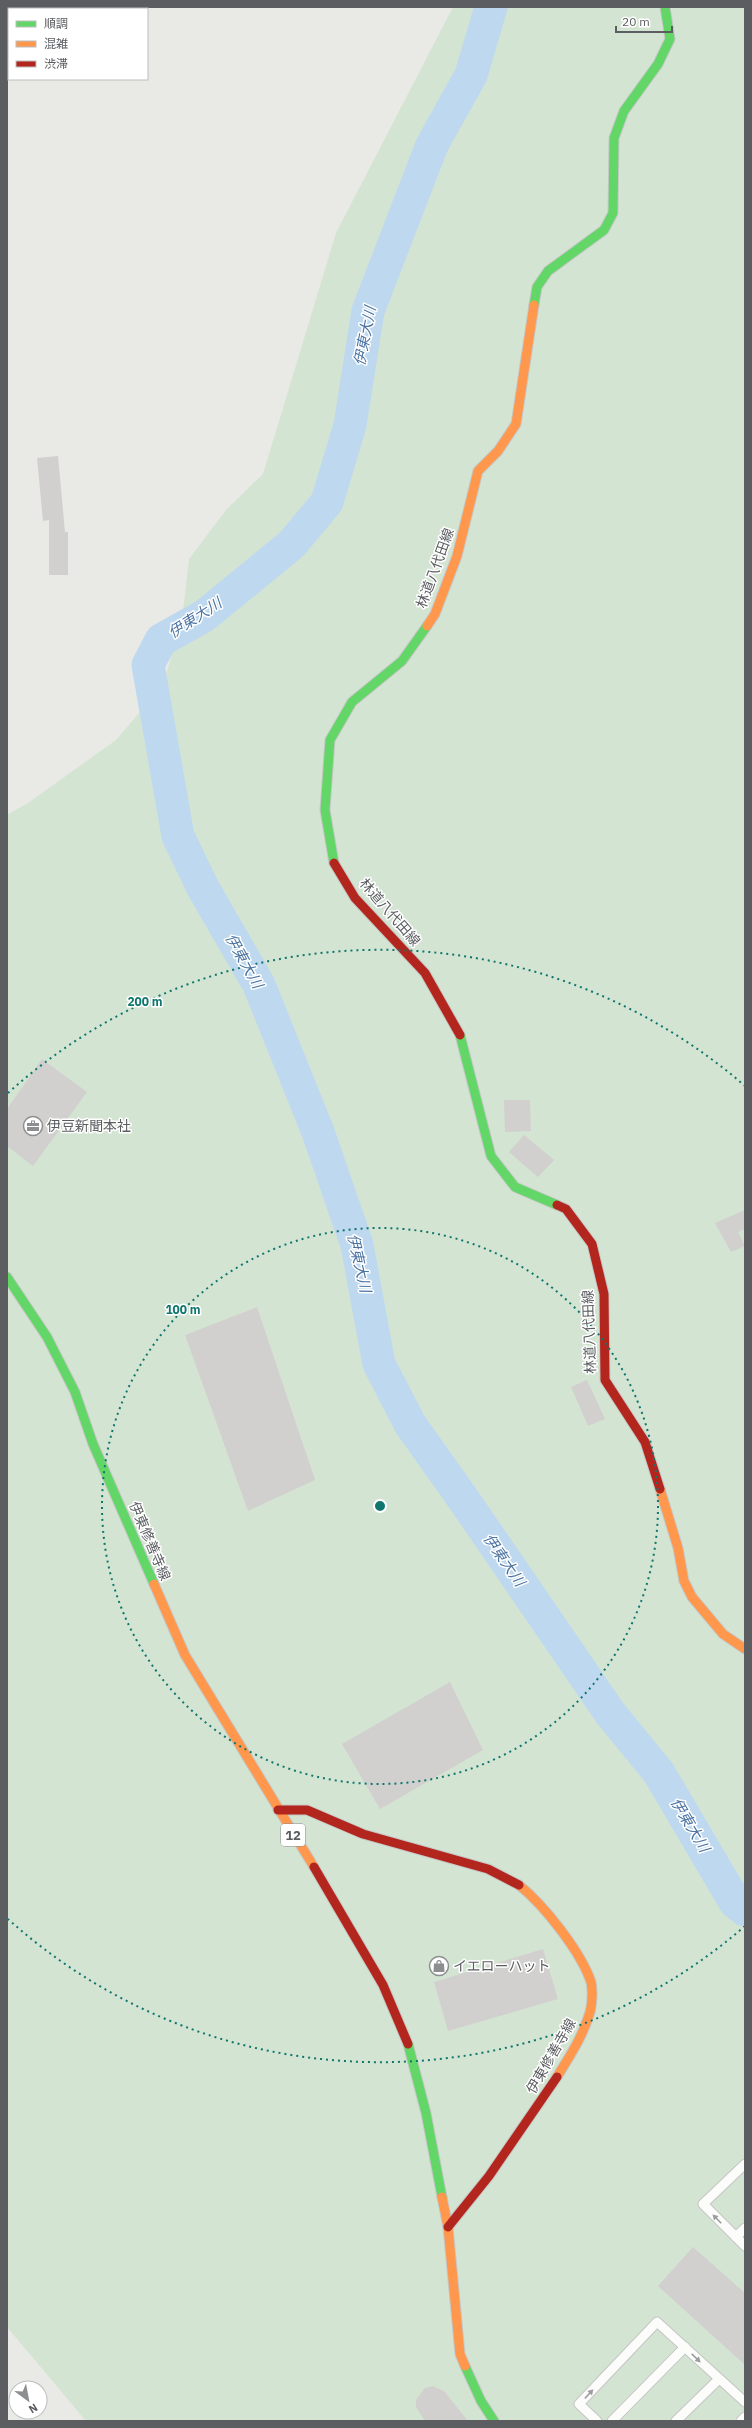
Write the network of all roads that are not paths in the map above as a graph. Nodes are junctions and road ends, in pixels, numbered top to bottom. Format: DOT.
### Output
graph roads {
  1 [pos="665,7"];
  2 [pos="7,1277"];
  3 [pos="745,1648"];
  4 [pos="278,1810"];
  5 [pos="745,2164"];
  6 [pos="448,2227"];
  7 [pos="745,2228"];
  8 [pos="736,2237"];
  9 [pos="745,2246"];
  10 [pos="685,2347"];
  11 [pos="719,2379"];
  12 [pos="745,2402"];
  13 [pos="745,2417"];
  14 [pos="494,2421"];
  15 [pos="597,2421"];
  16 [pos="612,2421"];
  17 [pos="676,2421"];
  18 [pos="741,2421"];
  1 -- 3 [label="main road, 林道八代田線"];
  2 -- 4 [label="main road, 伊東修善寺線 / 12"];
  4 -- 6 [label="main road, 伊東修善寺線 / 12"];
  4 -- 6 [label="main road, 伊東修善寺線 / 12"];
  8 -- 5 [label="lane, one-way"];
  6 -- 14 [label="main road, 伊東修善寺線 / 12"];
  7 -- 8 [label="lane"];
  8 -- 9 [label="lane"];
  10 -- 11 [label="lane, one-way"];
  15 -- 10 [label="lane, one-way"];
  10 -- 16 [label="lane"];
  11 -- 12 [label="lane"];
  11 -- 17 [label="lane"];
  13 -- 18 [label="lane"];
}
